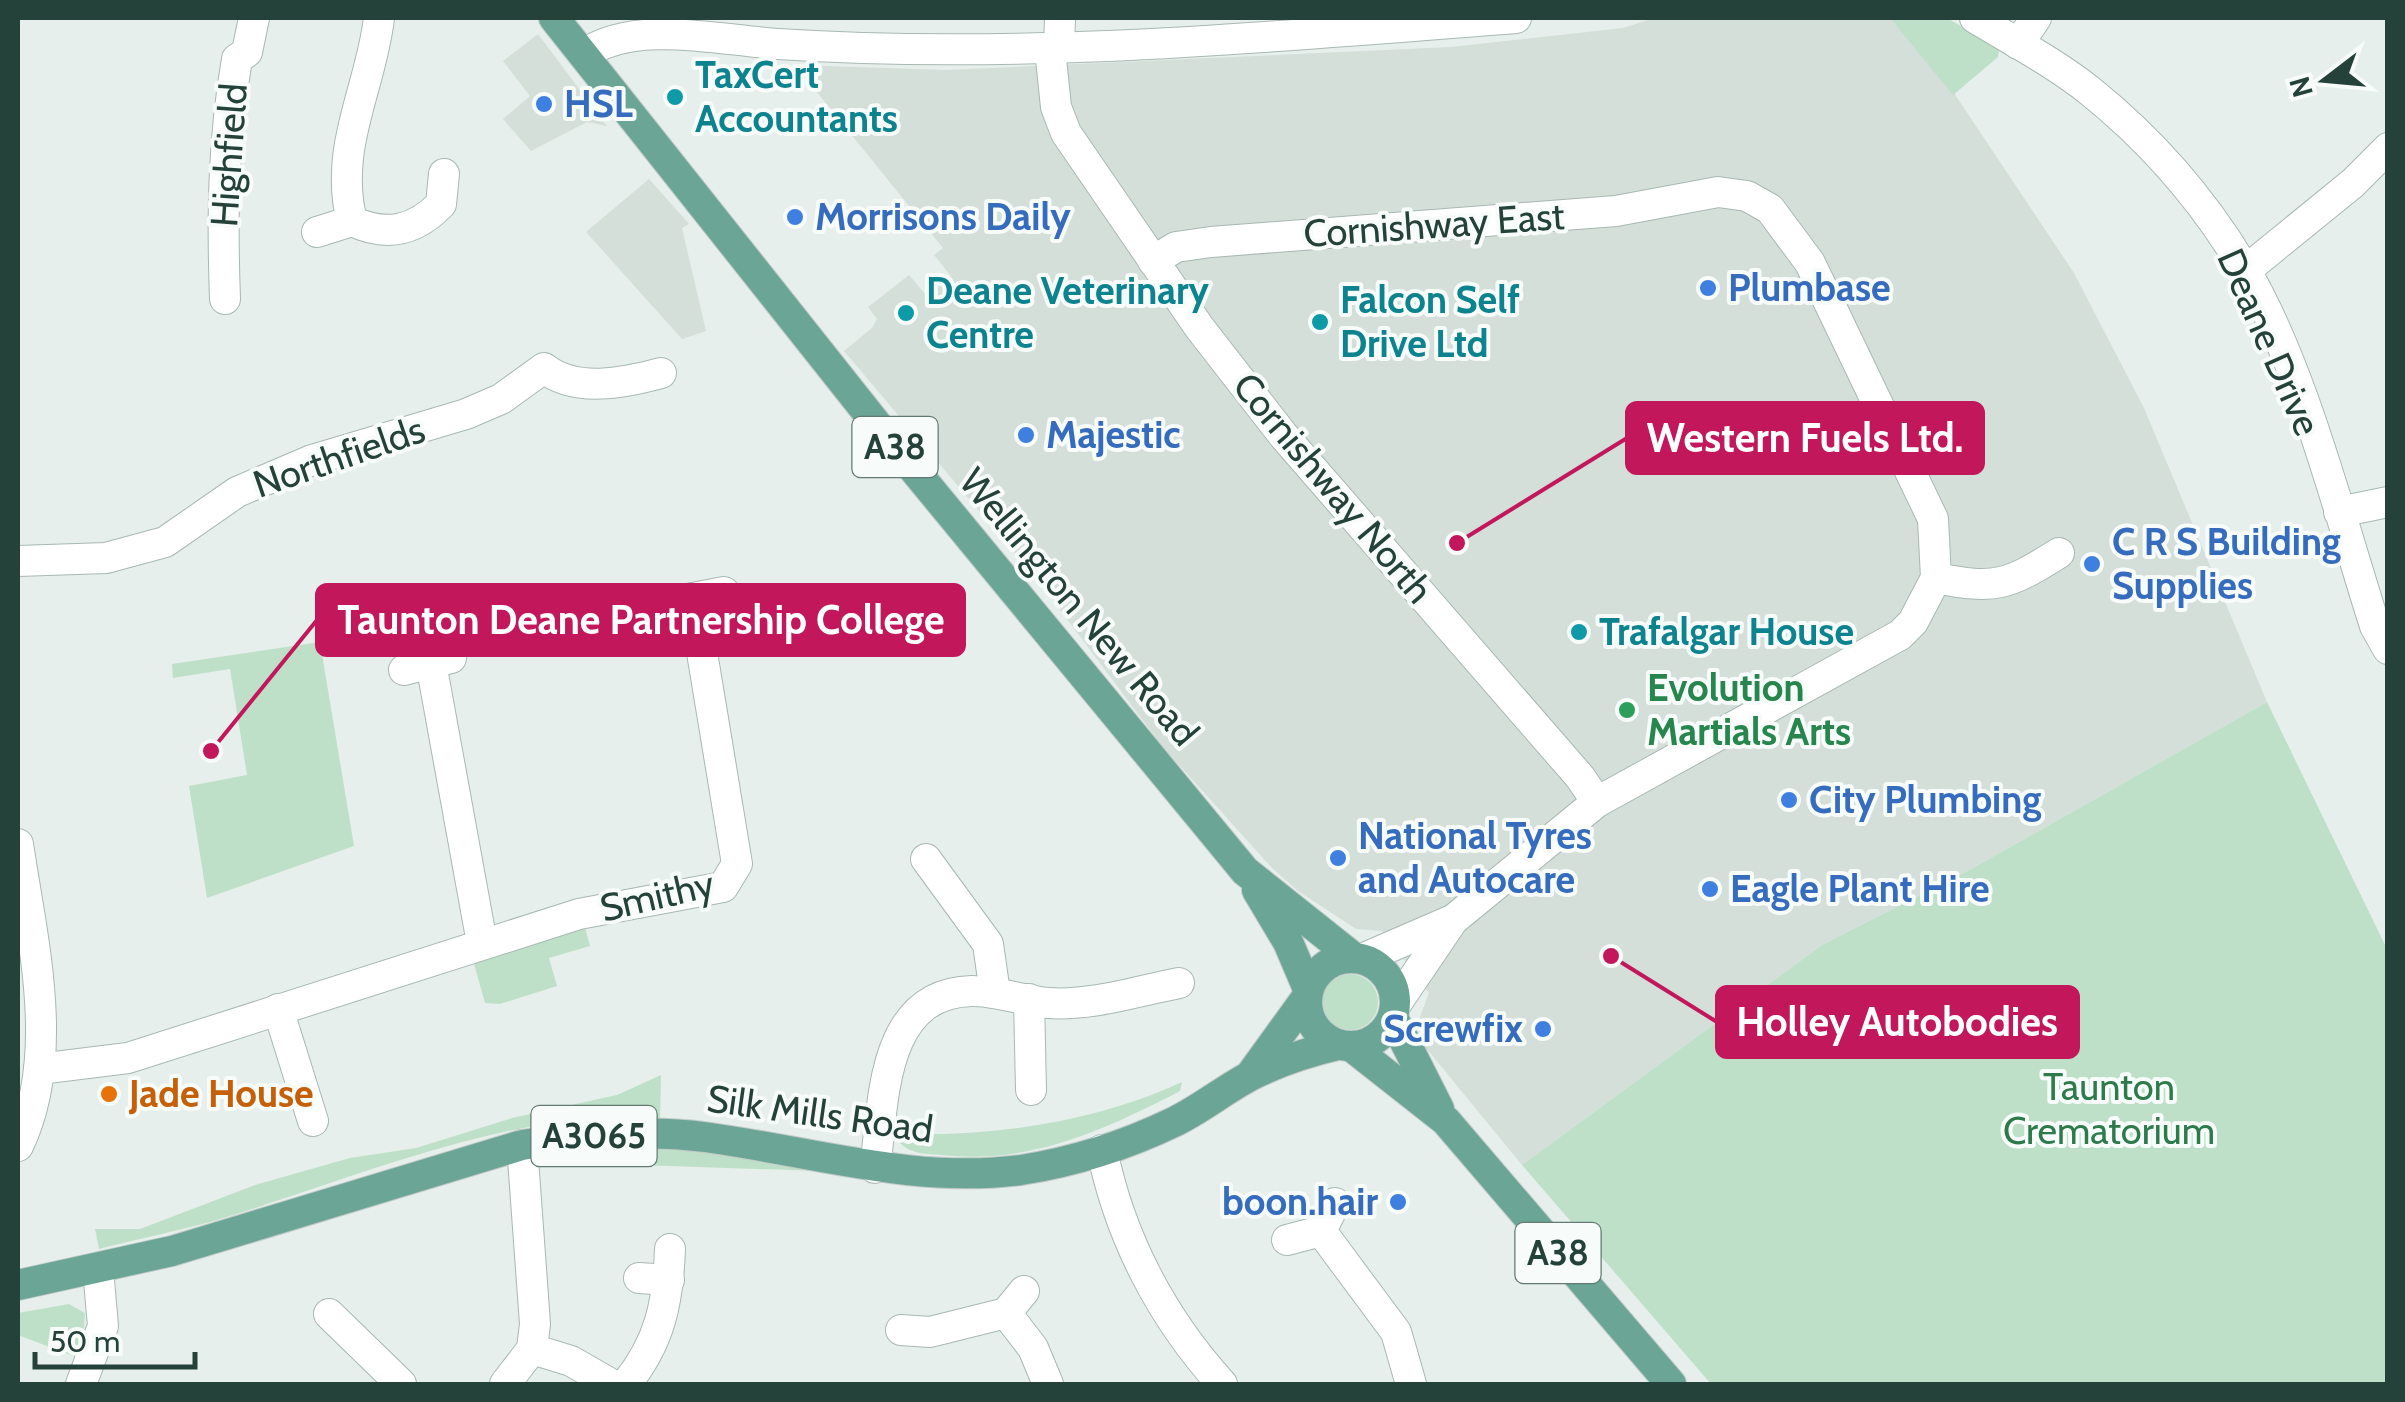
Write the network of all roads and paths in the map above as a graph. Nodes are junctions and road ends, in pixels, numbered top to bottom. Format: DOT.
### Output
graph roads {
  1 [pos="254,18"];
  2 [pos="379,18"];
  3 [pos="554,18"];
  4 [pos="1516,18"];
  5 [pos="1974,18"];
  6 [pos="2036,18"];
  7 [pos="790,31"];
  8 [pos="1056,38"];
  9 [pos="2018,44"];
  10 [pos="584,54"];
  11 [pos="2388,148"];
  12 [pos="448,198"];
  13 [pos="352,221"];
  14 [pos="316,232"];
  15 [pos="1154,261"];
  16 [pos="2246,270"];
  17 [pos="225,299"];
  18 [pos="661,373"];
  19 [pos="2388,502"];
  20 [pos="2339,512"];
  21 [pos="2058,553"];
  22 [pos="18,561"];
  23 [pos="1936,578"];
  24 [pos="724,592"];
  25 [pos="694,598"];
  26 [pos="658,604"];
  27 [pos="2388,648"];
  28 [pos="429,663"];
  29 [pos="1597,802"];
  30 [pos="18,844"];
  31 [pos="1245,871"];
  32 [pos="930,876"];
  33 [pos="1452,920"];
  34 [pos="482,943"];
  35 [pos="1358,958"];
  36 [pos="1160,977"];
  37 [pos="995,993"];
  38 [pos="1308,993"];
  39 [pos="1029,999"];
  40 [pos="278,1009"];
  41 [pos="1394,1011"];
  42 [pos="1345,1046"];
  43 [pos="39,1069"];
  44 [pos="1036,1074"];
  45 [pos="1250,1076"];
  46 [pos="313,1121"];
  47 [pos="1446,1121"];
  48 [pos="522,1145"];
  49 [pos="18,1146"];
  50 [pos="1102,1150"];
  51 [pos="875,1168"];
  52 [pos="1335,1203"];
  53 [pos="1321,1231"];
  54 [pos="1287,1240"];
  55 [pos="670,1249"];
  56 [pos="98,1269"];
  57 [pos="18,1284"];
  58 [pos="329,1314"];
  59 [pos="921,1337"];
  60 [pos="532,1349"];
  61 [pos="1216,1383"];
  62 [pos="82,1384"];
  63 [pos="401,1384"];
  64 [pos="505,1384"];
  65 [pos="611,1384"];
  66 [pos="626,1384"];
  67 [pos="1048,1384"];
  68 [pos="1411,1384"];
  69 [pos="1671,1384"];
  1 -- 17 [label="street, Highfield"];
  2 -- 13 [label="street"];
  3 -- 10 [label="main road, Wellington New Road / A38"];
  4 -- 8 [label="street"];
  5 -- 9 [label="street, Deane Drive"];
  6 -- 9 [label="street"];
  7 -- 8 [label="street"];
  7 -- 10 [label="street"];
  8 -- 15 [label="street, Cornishway North"];
  9 -- 16 [label="street, Deane Drive"];
  10 -- 31 [label="main road, Wellington New Road / A38"];
  11 -- 16 [label="street"];
  12 -- 13 [label="street"];
  13 -- 14 [label="street"];
  15 -- 23 [label="street, Cornishway East"];
  15 -- 29 [label="street, Cornishway North"];
  16 -- 20 [label="street, Deane Drive"];
  18 -- 22 [label="street, Northfields"];
  19 -- 20 [label="street"];
  20 -- 27 [label="street, Deane Drive"];
  21 -- 23 [label="street"];
  23 -- 29 [label="street"];
  24 -- 25 [label="street"];
  25 -- 26 [label="street"];
  25 -- 34 [label="street, Smithy"];
  28 -- 34 [label="street"];
  29 -- 33 [label="street"];
  30 -- 43 [label="street"];
  31 -- 35 [label="main road, Wellington New Road / A38"];
  31 -- 38 [label="main road, Wellington New Road / A38"];
  32 -- 37 [label="street"];
  33 -- 35 [label="street"];
  33 -- 41 [label="street"];
  34 -- 40 [label="street, Smithy"];
  35 -- 38 [label="main road"];
  35 -- 41 [label="main road, A38"];
  36 -- 39 [label="street"];
  37 -- 39 [label="street"];
  37 -- 51 [label="street"];
  38 -- 42 [label="main road, A38"];
  38 -- 45 [label="main road, Silk Mills Road / A3065"];
  39 -- 44 [label="street"];
  40 -- 43 [label="street, Smithy"];
  40 -- 46 [label="street"];
  41 -- 42 [label="main road"];
  41 -- 47 [label="main road, A38"];
  42 -- 45 [label="main road, Silk Mills Road / A3065"];
  42 -- 47 [label="main road, A38"];
  43 -- 49 [label="street"];
  45 -- 50 [label="main road, Silk Mills Road / A3065"];
  47 -- 69 [label="main road, A38"];
  48 -- 51 [label="main road, Silk Mills Road / A3065"];
  48 -- 56 [label="main road, Silk Mills Road / A3065"];
  48 -- 60 [label="street"];
  50 -- 51 [label="main road, Silk Mills Road / A3065"];
  50 -- 61 [label="street"];
  52 -- 53 [label="street"];
  53 -- 54 [label="street"];
  53 -- 68 [label="street"];
  55 -- 66 [label="street"];
  56 -- 57 [label="main road, Silk Mills Road / A3065"];
  56 -- 62 [label="street"];
  58 -- 63 [label="street"];
  59 -- 67 [label="street"];
  60 -- 64 [label="street"];
  60 -- 65 [label="street"];
}
